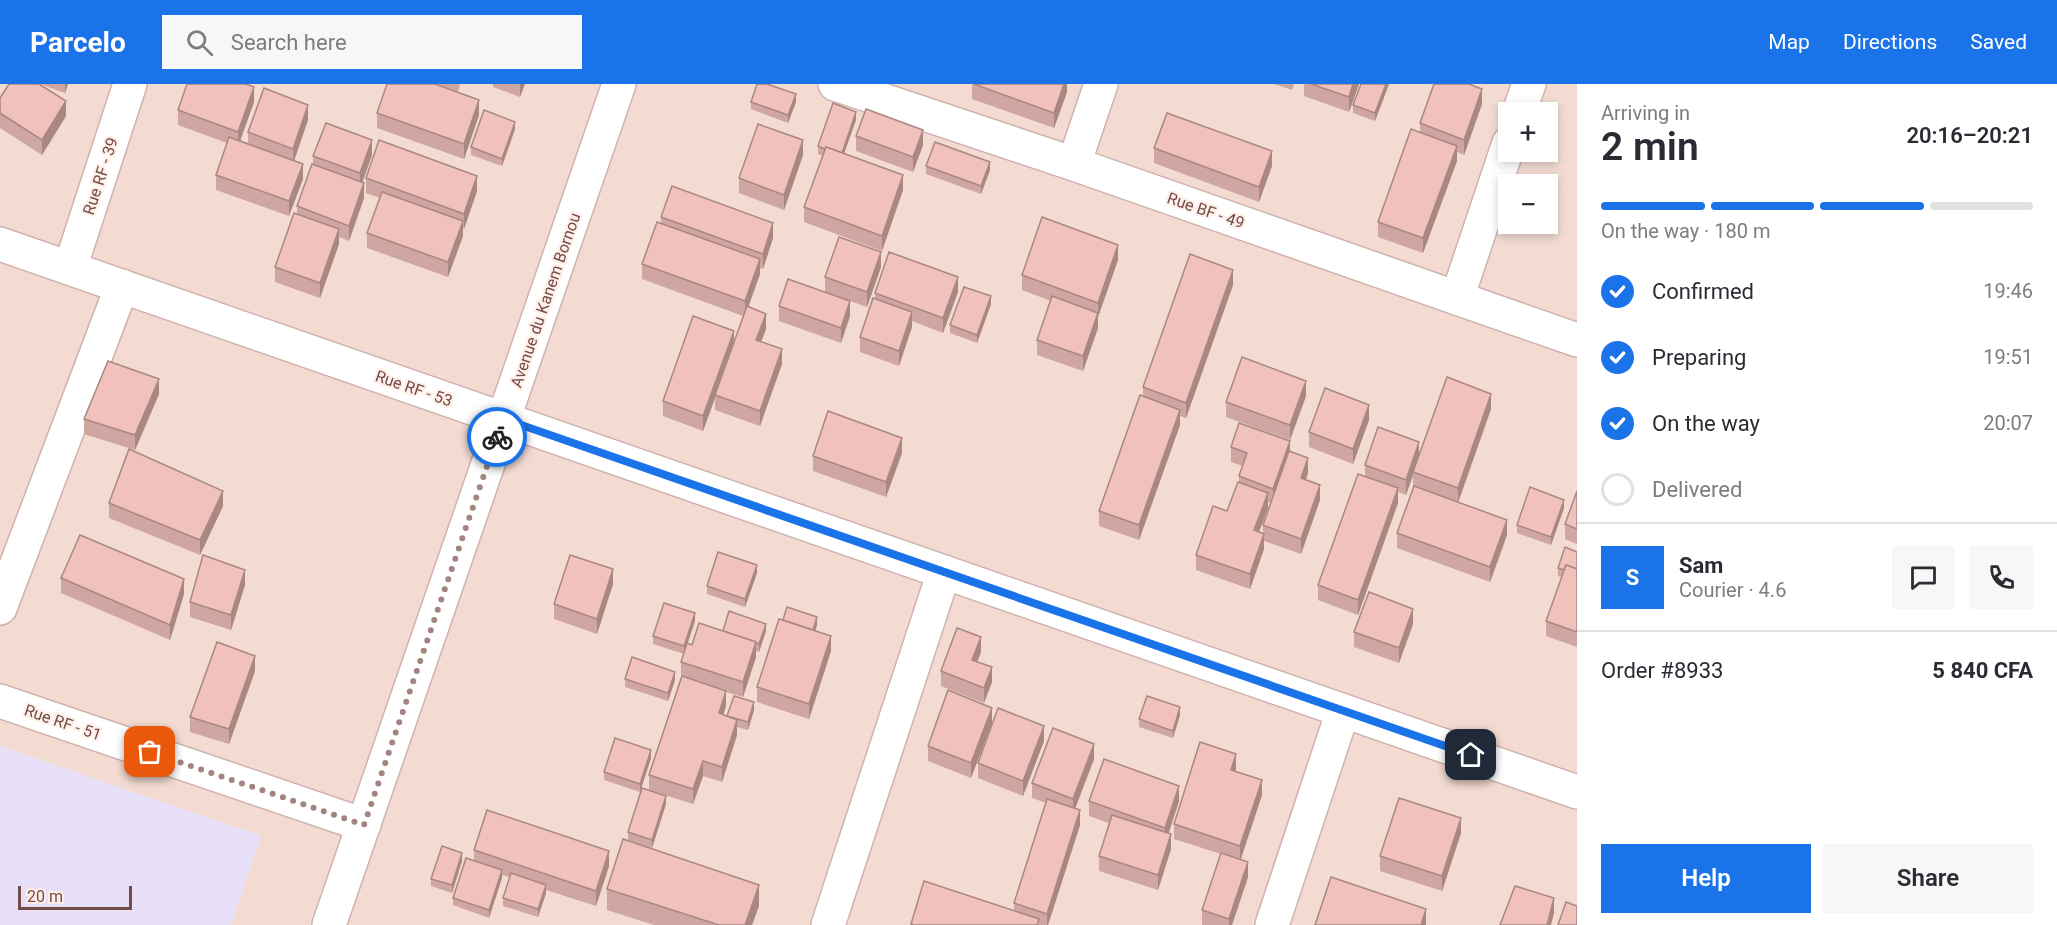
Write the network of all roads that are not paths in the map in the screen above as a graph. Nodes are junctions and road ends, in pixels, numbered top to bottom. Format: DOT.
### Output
graph roads {
  1 [pos="130,84"];
  2 [pos="619,84"];
  3 [pos="835,84"];
  4 [pos="1101,84"];
  5 [pos="1529,84"];
  6 [pos="1523,102"];
  7 [pos="1503,162"];
  8 [pos="1074,164"];
  9 [pos="0,244"];
  10 [pos="70,268"];
  11 [pos="122,286"];
  12 [pos="1457,298"];
  13 [pos="1577,340"];
  14 [pos="504,419"];
  15 [pos="944,572"];
  16 [pos="0,608"];
  17 [pos="0,701"];
  18 [pos="1343,711"];
  19 [pos="1577,792"];
  20 [pos="364,825"];
  21 [pos="329,925"];
  22 [pos="828,925"];
  23 [pos="1272,925"];
  1 -- 10 [label="street, Rue RF - 39"];
  2 -- 14 [label="street, Avenue du Kanem Bornou"];
  3 -- 8 [label="street, Rue BF - 49"];
  4 -- 8 [label="street"];
  5 -- 6 [label="street"];
  7 -- 12 [label="street"];
  8 -- 12 [label="street, Rue BF - 49"];
  9 -- 10 [label="street, Rue RF - 53"];
  10 -- 11 [label="street, Rue RF - 53"];
  11 -- 14 [label="street, Rue RF - 53"];
  11 -- 16 [label="street"];
  12 -- 13 [label="street, Rue BF - 49"];
  14 -- 15 [label="street, Rue RF - 53"];
  14 -- 20 [label="street, Avenue du Kanem Bornou"];
  15 -- 18 [label="street, Rue RF - 53"];
  15 -- 22 [label="street"];
  17 -- 20 [label="street, Rue RF - 51"];
  18 -- 19 [label="street, Rue RF - 53"];
  18 -- 23 [label="street"];
  20 -- 21 [label="street, Avenue du Kanem Bornou"];
}
